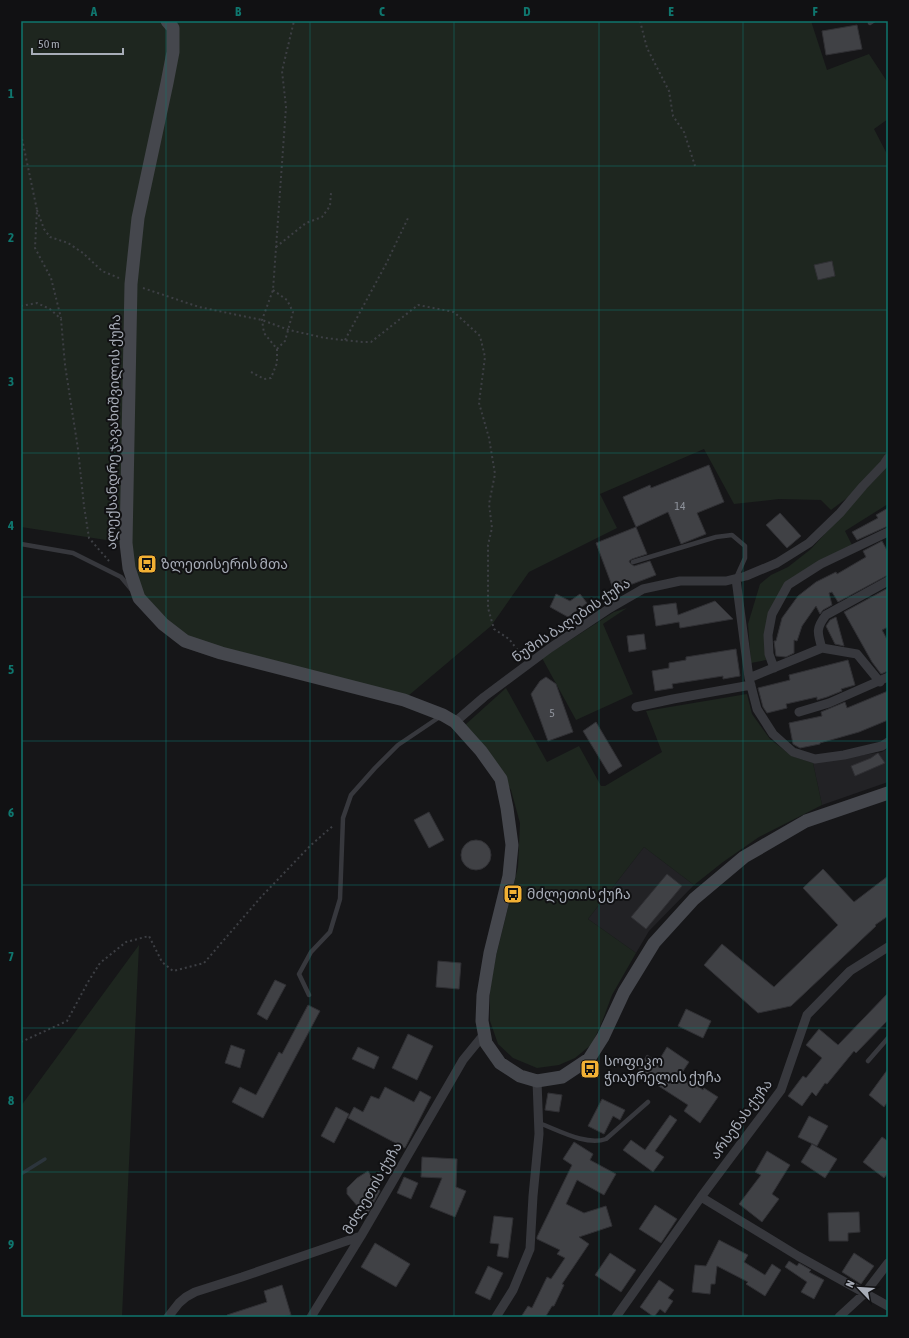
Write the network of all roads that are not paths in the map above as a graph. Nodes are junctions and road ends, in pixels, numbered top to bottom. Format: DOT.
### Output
graph roads {
  1 [pos="167,21"];
  2 [pos="888,458"];
  3 [pos="888,532"];
  4 [pos="21,544"];
  5 [pos="632,562"];
  6 [pos="736,579"];
  7 [pos="888,581"];
  8 [pos="139,598"];
  9 [pos="822,648"];
  10 [pos="774,668"];
  11 [pos="884,679"];
  12 [pos="750,682"];
  13 [pos="636,707"];
  14 [pos="799,712"];
  15 [pos="443,715"];
  16 [pos="455,722"];
  17 [pos="888,742"];
  18 [pos="888,793"];
  19 [pos="888,947"];
  20 [pos="309,994"];
  21 [pos="485,1033"];
  22 [pos="888,1038"];
  23 [pos="868,1061"];
  24 [pos="537,1081"];
  25 [pos="648,1102"];
  26 [pos="539,1123"];
  27 [pos="701,1196"];
  28 [pos="361,1236"];
  29 [pos="888,1263"];
  30 [pos="865,1292"];
  31 [pos="888,1306"];
  32 [pos="168,1317"];
  33 [pos="311,1317"];
  34 [pos="496,1317"];
  35 [pos="616,1317"];
  36 [pos="839,1317"];
  1 -- 8 [label="main road, ალექსანდრე ჯავახიშვილის ქუჩა"];
  2 -- 6 [label="street, ნუშის ბაღების ქუჩა"];
  3 -- 10 [label="street"];
  4 -- 8 [label="lane"];
  5 -- 6 [label="lane"];
  6 -- 12 [label="street"];
  6 -- 16 [label="street, ნუშის ბაღების ქუჩა"];
  7 -- 9 [label="street"];
  8 -- 15 [label="main road, ალექსანდრე ჯავახიშვილის ქუჩა"];
  9 -- 10 [label="street"];
  9 -- 11 [label="street"];
  10 -- 12 [label="street"];
  11 -- 14 [label="street"];
  12 -- 13 [label="street"];
  12 -- 17 [label="street"];
  15 -- 16 [label="main road, ალექსანდრე ჯავახიშვილის ქუჩა"];
  15 -- 20 [label="lane"];
  16 -- 21 [label="main road, ალექსანდრე ჯავახიშვილის ქუჩა"];
  18 -- 24 [label="main road"];
  19 -- 27 [label="street, არსენას ქუჩა"];
  21 -- 24 [label="main road, ალექსანდრე ჯავახიშვილის ქუჩა"];
  21 -- 28 [label="street, მძლეთის ქუჩა"];
  22 -- 23 [label="lane"];
  24 -- 26 [label="street"];
  25 -- 26 [label="lane"];
  26 -- 34 [label="street"];
  27 -- 30 [label="street"];
  27 -- 35 [label="street, არსენას ქუჩა"];
  28 -- 32 [label="street"];
  28 -- 33 [label="street, მძლეთის ქუჩა"];
  29 -- 30 [label="street"];
  30 -- 31 [label="street"];
  30 -- 36 [label="street"];
}
